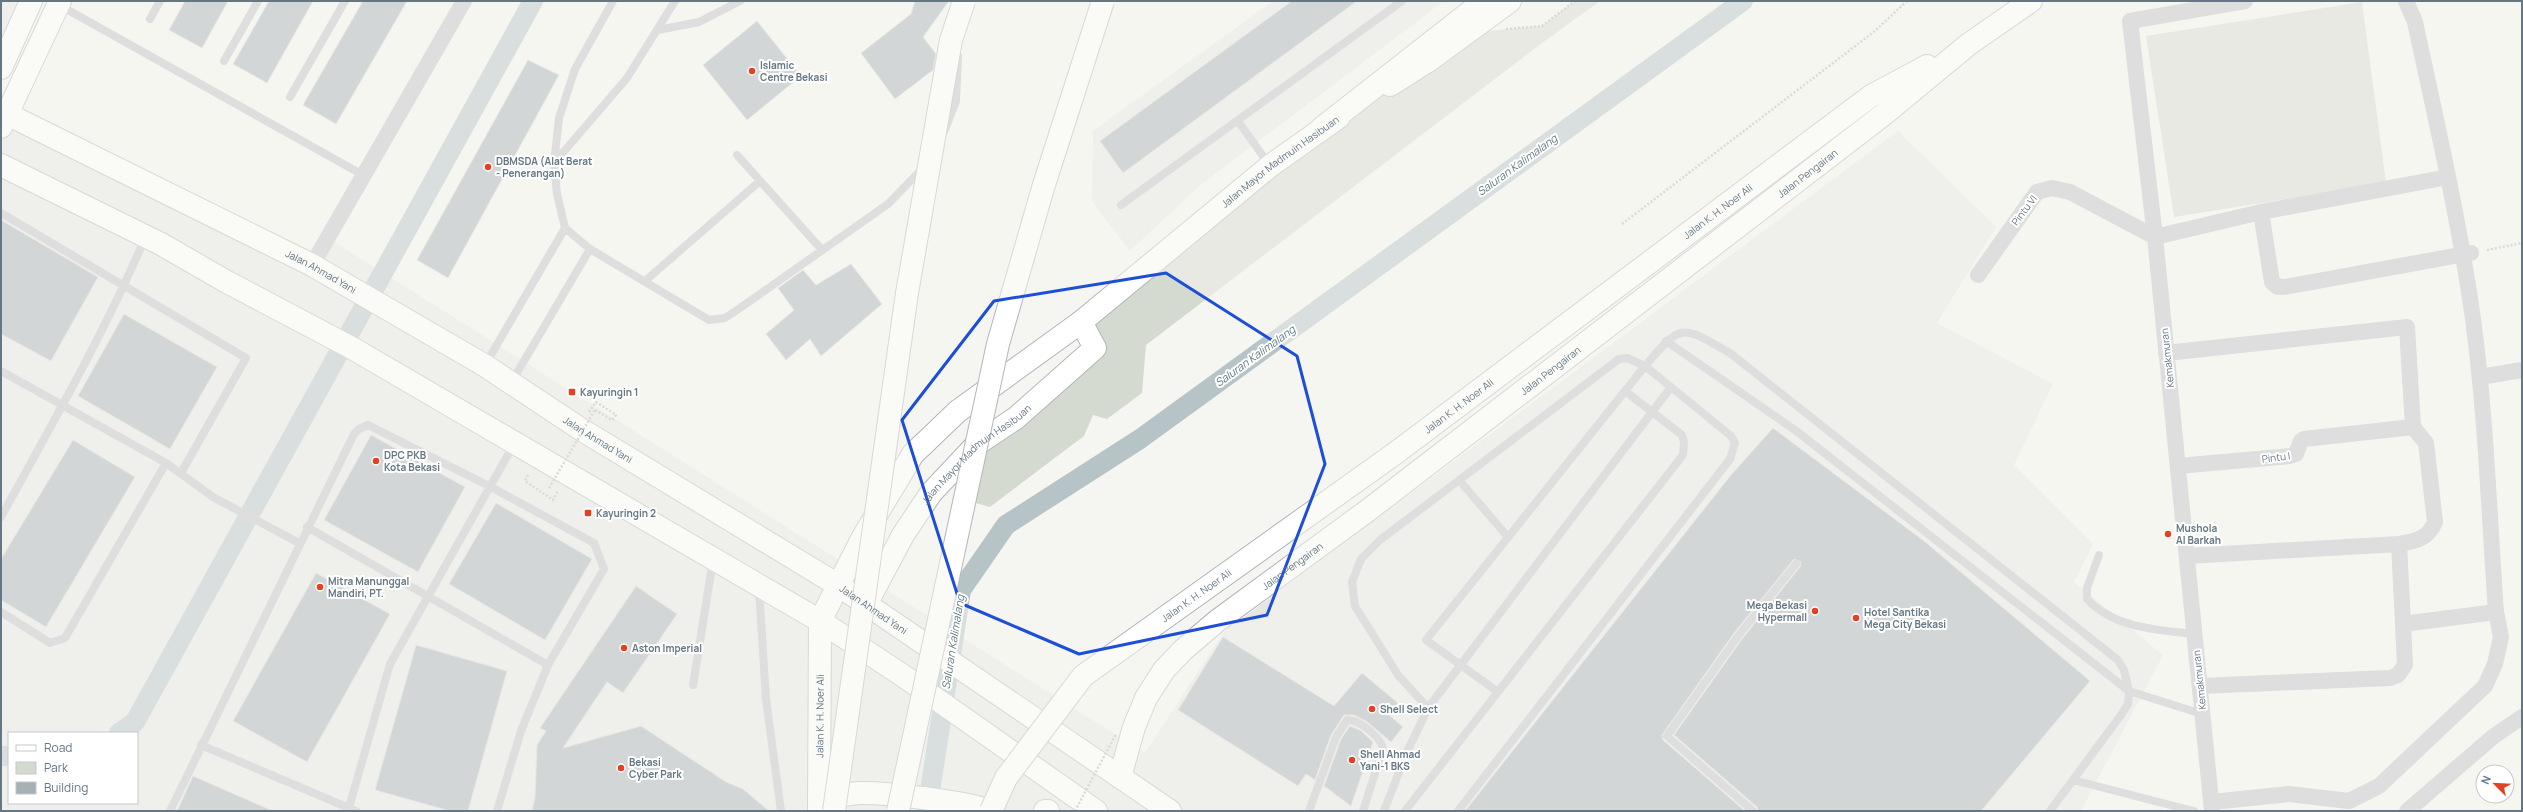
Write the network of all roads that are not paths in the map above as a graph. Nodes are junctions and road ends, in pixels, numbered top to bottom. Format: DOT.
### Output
graph roads {
  1 [pos="31,1"];
  2 [pos="160,1"];
  3 [pos="258,1"];
  4 [pos="345,1"];
  5 [pos="464,1"];
  6 [pos="613,1"];
  7 [pos="675,1"];
  8 [pos="740,1"];
  9 [pos="960,1"];
  10 [pos="964,1"];
  11 [pos="1103,1"];
  12 [pos="1402,1"];
  13 [pos="1484,1"];
  14 [pos="1510,1"];
  15 [pos="2031,1"];
  16 [pos="2245,1"];
  17 [pos="2406,1"];
  18 [pos="59,3"];
  19 [pos="150,19"];
  20 [pos="658,30"];
  21 [pos="1969,44"];
  22 [pos="224,61"];
  23 [pos="1,68"];
  24 [pos="290,97"];
  25 [pos="3,117"];
  26 [pos="1238,121"];
  27 [pos="1322,128"];
  28 [pos="737,154"];
  29 [pos="554,164"];
  30 [pos="1,165"];
  31 [pos="1270,166"];
  32 [pos="364,175"];
  33 [pos="2448,177"];
  34 [pos="760,181"];
  35 [pos="1121,205"];
  36 [pos="2261,212"];
  37 [pos="1,213"];
  38 [pos="565,228"];
  39 [pos="2155,237"];
  40 [pos="145,238"];
  41 [pos="590,249"];
  42 [pos="822,250"];
  43 [pos="2467,254"];
  44 [pos="312,265"];
  45 [pos="1978,275"];
  46 [pos="644,281"];
  47 [pos="123,287"];
  48 [pos="1081,322"];
  49 [pos="1666,340"];
  50 [pos="2166,353"];
  51 [pos="484,365"];
  52 [pos="1645,366"];
  53 [pos="2522,370"];
  54 [pos="1,371"];
  55 [pos="2480,377"];
  56 [pos="511,383"];
  57 [pos="1671,387"];
  58 [pos="1625,391"];
  59 [pos="62,405"];
  60 [pos="1654,411"];
  61 [pos="2413,427"];
  62 [pos="515,442"];
  63 [pos="977,444"];
  64 [pos="166,463"];
  65 [pos="2178,466"];
  66 [pos="182,473"];
  67 [pos="1459,480"];
  68 [pos="492,487"];
  69 [pos="1,517"];
  70 [pos="307,528"];
  71 [pos="1508,537"];
  72 [pos="299,543"];
  73 [pos="2399,544"];
  74 [pos="2099,554"];
  75 [pos="2187,556"];
  76 [pos="713,559"];
  77 [pos="1796,564"];
  78 [pos="838,585"];
  79 [pos="759,586"];
  80 [pos="429,597"];
  81 [pos="865,604"];
  82 [pos="1,612"];
  83 [pos="2496,612"];
  84 [pos="820,621"];
  85 [pos="2403,624"];
  86 [pos="2194,634"];
  87 [pos="852,642"];
  88 [pos="548,665"];
  89 [pos="1460,665"];
  90 [pos="693,685"];
  91 [pos="2200,686"];
  92 [pos="2129,691"];
  93 [pos="1498,692"];
  94 [pos="1428,708"];
  95 [pos="2202,714"];
  96 [pos="2522,717"];
  97 [pos="201,745"];
  98 [pos="1120,777"];
  99 [pos="2073,780"];
  100 [pos="896,803"];
  101 [pos="824,807"];
  102 [pos="2212,807"];
  103 [pos="984,809"];
  104 [pos="351,810"];
  105 [pos="170,811"];
  106 [pos="498,811"];
  107 [pos="781,811"];
  108 [pos="1045,811"];
  109 [pos="1048,811"];
  110 [pos="1096,811"];
  111 [pos="1170,811"];
  112 [pos="1309,811"];
  113 [pos="1363,811"];
  114 [pos="1384,811"];
  115 [pos="1406,811"];
  116 [pos="1458,811"];
  117 [pos="1753,811"];
  118 [pos="2050,811"];
  119 [pos="2194,811"];
  120 [pos="2407,811"];
  1 -- 23 [label="main road"];
  2 -- 19 [label="lane"];
  3 -- 22 [label="lane"];
  4 -- 24 [label="lane"];
  5 -- 32 [label="street"];
  6 -- 29 [label="lane"];
  7 -- 20 [label="lane"];
  8 -- 20 [label="lane"];
  9 -- 42 [label="lane"];
  10 -- 101 [label="main road, bridge"];
  11 -- 63 [label="main road, bridge"];
  12 -- 26 [label="lane"];
  13 -- 27 [label="main road"];
  14 -- 27 [label="main road, Jalan Mayor Madmuin Hasibuan"];
  15 -- 21 [label="main road, Jalan Pengairan"];
  16 -- 39 [label="street, Kemakmuran"];
  17 -- 33 [label="street"];
  18 -- 25 [label="main road"];
  18 -- 32 [label="lane"];
  20 -- 29 [label="lane"];
  21 -- 98 [label="main road, Jalan Pengairan"];
  21 -- 103 [label="main road, Jalan K. H. Noer Ali, bridge"];
  25 -- 44 [label="main road, Jalan Ahmad Yani"];
  26 -- 31 [label="lane"];
  26 -- 35 [label="lane"];
  27 -- 31 [label="main road, Jalan Mayor Madmuin Hasibuan"];
  28 -- 34 [label="lane"];
  29 -- 38 [label="lane"];
  30 -- 40 [label="main road"];
  31 -- 48 [label="main road, Jalan Mayor Madmuin Hasibuan"];
  32 -- 44 [label="street"];
  33 -- 36 [label="street"];
  33 -- 43 [label="street"];
  34 -- 42 [label="lane"];
  34 -- 46 [label="lane"];
  36 -- 39 [label="street"];
  36 -- 43 [label="street"];
  37 -- 47 [label="lane"];
  38 -- 41 [label="lane"];
  38 -- 51 [label="lane"];
  39 -- 45 [label="street, Pintu VI"];
  39 -- 50 [label="street, Kemakmuran"];
  40 -- 47 [label="lane"];
  40 -- 62 [label="main road"];
  41 -- 46 [label="lane"];
  41 -- 56 [label="lane"];
  42 -- 46 [label="lane"];
  43 -- 55 [label="street"];
  44 -- 51 [label="main road, Jalan Ahmad Yani"];
  47 -- 59 [label="lane"];
  47 -- 66 [label="lane"];
  48 -- 63 [label="main road, Jalan Mayor Madmuin Hasibuan"];
  48 -- 78 [label="main road, Jalan Mayor Madmuin Hasibuan"];
  49 -- 52 [label="lane"];
  49 -- 92 [label="lane"];
  49 -- 92 [label="lane"];
  50 -- 61 [label="street"];
  50 -- 65 [label="street, Kemakmuran"];
  51 -- 56 [label="main road, Jalan Ahmad Yani"];
  52 -- 57 [label="lane"];
  52 -- 58 [label="lane"];
  52 -- 67 [label="lane"];
  53 -- 55 [label="street"];
  54 -- 59 [label="lane"];
  55 -- 83 [label="street"];
  56 -- 78 [label="main road, Jalan Ahmad Yani"];
  57 -- 60 [label="lane"];
  57 -- 116 [label="lane"];
  58 -- 60 [label="lane"];
  58 -- 71 [label="lane"];
  59 -- 64 [label="lane"];
  59 -- 69 [label="lane"];
  60 -- 89 [label="lane"];
  60 -- 93 [label="lane"];
  61 -- 65 [label="street, Pintu I"];
  61 -- 73 [label="street"];
  62 -- 68 [label="lane"];
  62 -- 76 [label="main road"];
  63 -- 81 [label="main road, Jalan Mayor Madmuin Hasibuan"];
  63 -- 100 [label="main road, bridge"];
  64 -- 66 [label="lane"];
  64 -- 82 [label="lane"];
  65 -- 75 [label="street, Kemakmuran"];
  66 -- 72 [label="lane"];
  67 -- 71 [label="lane"];
  67 -- 94 [label="lane"];
  68 -- 70 [label="lane"];
  68 -- 80 [label="lane"];
  68 -- 88 [label="lane"];
  70 -- 72 [label="lane"];
  70 -- 80 [label="lane"];
  71 -- 89 [label="lane"];
  72 -- 97 [label="lane"];
  73 -- 75 [label="street"];
  73 -- 85 [label="street"];
  74 -- 86 [label="lane"];
  75 -- 86 [label="street, Kemakmuran"];
  76 -- 79 [label="main road"];
  76 -- 90 [label="lane"];
  77 -- 117 [label="lane"];
  78 -- 81 [label="main road, Jalan Ahmad Yani"];
  78 -- 84 [label="main road, Jalan Mayor Madmuin Hasibuan"];
  79 -- 84 [label="main road"];
  79 -- 107 [label="lane"];
  80 -- 88 [label="lane"];
  80 -- 104 [label="lane"];
  81 -- 87 [label="main road, Jalan Mayor Madmuin Hasibuan"];
  81 -- 98 [label="main road, Jalan Ahmad Yani"];
  83 -- 85 [label="street"];
  83 -- 102 [label="street"];
  84 -- 87 [label="main road"];
  84 -- 101 [label="main road, Jalan K. H. Noer Ali"];
  85 -- 91 [label="street"];
  86 -- 91 [label="street, Kemakmuran"];
  87 -- 110 [label="main road"];
  88 -- 106 [label="lane"];
  89 -- 93 [label="lane"];
  89 -- 94 [label="lane"];
  91 -- 95 [label="street, Kemakmuran"];
  92 -- 95 [label="lane"];
  92 -- 99 [label="lane"];
  93 -- 115 [label="lane"];
  94 -- 114 [label="lane"];
  95 -- 102 [label="street, Kemakmuran"];
  96 -- 120 [label="street"];
  97 -- 104 [label="lane"];
  97 -- 105 [label="lane"];
  98 -- 111 [label="main road, Jalan Ahmad Yani"];
  99 -- 118 [label="lane"];
  99 -- 119 [label="lane"];
  100 -- 101 [label="main road"];
  100 -- 103 [label="main road"];
  108 -- 109 [label="main road"];
  112 -- 113 [label="lane"];
}
